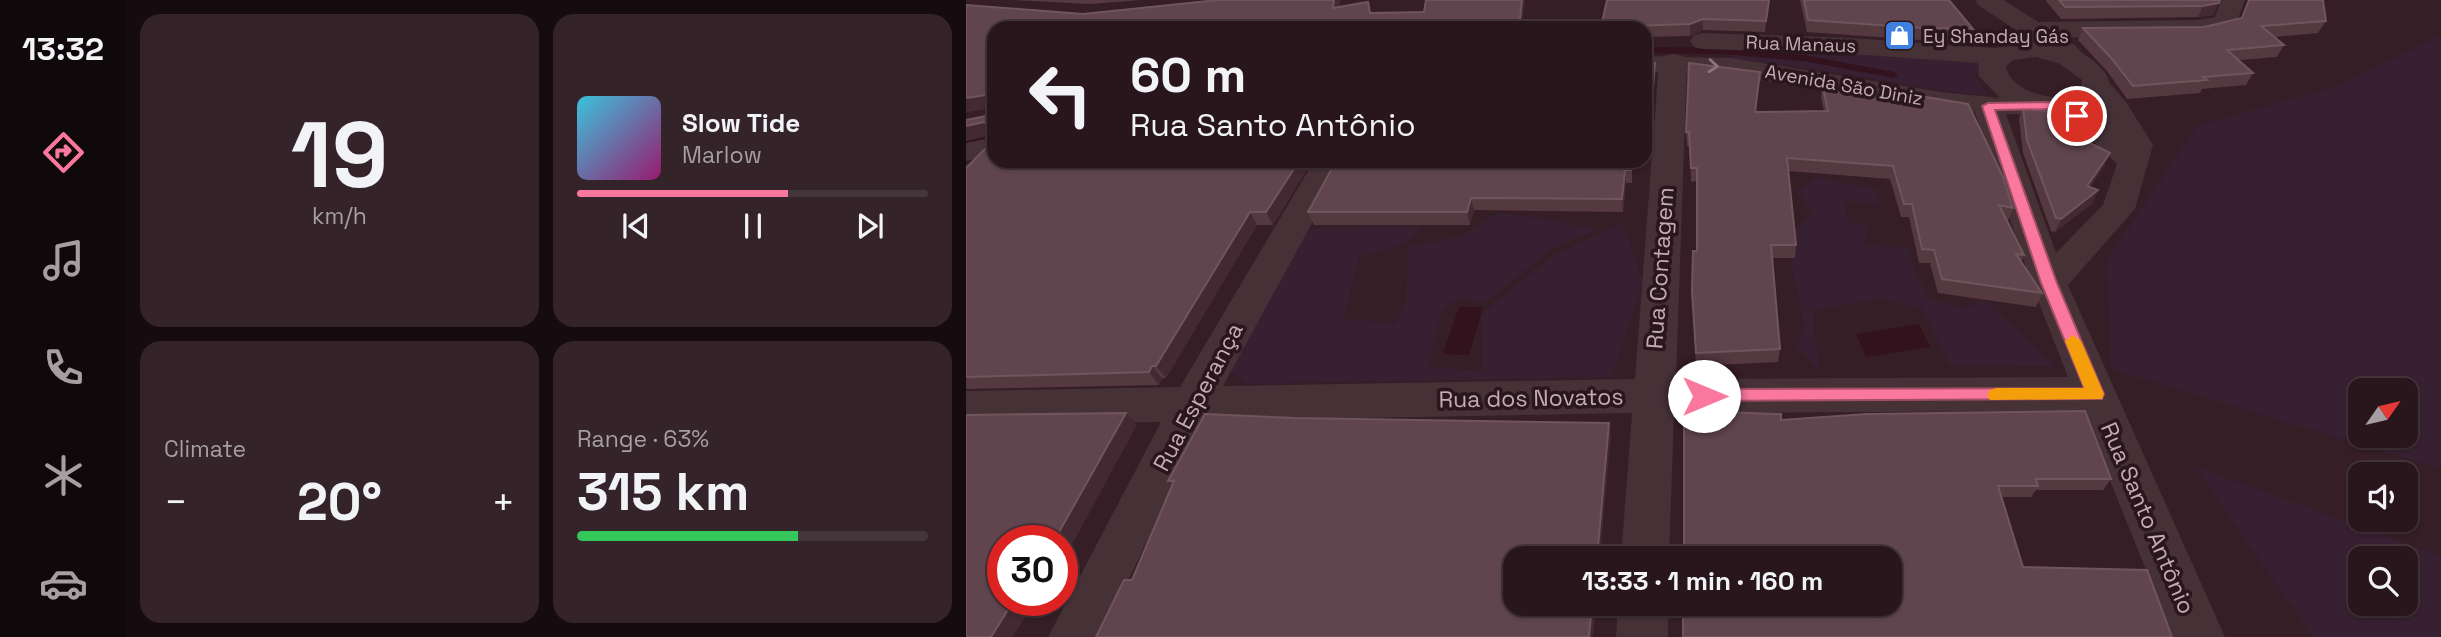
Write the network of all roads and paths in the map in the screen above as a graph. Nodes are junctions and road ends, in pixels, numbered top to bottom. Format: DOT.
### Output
graph roads {
  1 [pos="1987,0"];
  2 [pos="2233,0"];
  3 [pos="2025,23"];
  4 [pos="2003,54"];
  5 [pos="1654,56"];
  6 [pos="2078,62"];
  7 [pos="2097,86"];
  8 [pos="2051,105"];
  9 [pos="1988,106"];
  10 [pos="2134,162"];
  11 [pos="1326,168"];
  12 [pos="2049,283"];
  13 [pos="2096,394"];
  14 [pos="1652,396"];
  15 [pos="1192,404"];
  16 [pos="966,408"];
  17 [pos="1646,546"];
  18 [pos="1643,616"];
  19 [pos="1074,637"];
  20 [pos="1642,637"];
  21 [pos="2199,637"];
  1 -- 3 [label="street"];
  2 -- 3 [label="street"];
  3 -- 4 [label="street"];
  3 -- 6 [label="street"];
  4 -- 5 [label="street, Rua Manaus"];
  4 -- 6 [label="street, Rua Manaus"];
  4 -- 8 [label="street"];
  5 -- 9 [label="street, Avenida São Diniz, one-way"];
  5 -- 14 [label="street, Rua Contagem"];
  6 -- 7 [label="street"];
  7 -- 8 [label="street, Avenida São Diniz"];
  7 -- 10 [label="street"];
  8 -- 9 [label="street, Avenida São Diniz"];
  8 -- 10 [label="street"];
  9 -- 12 [label="street, Rua Santo Antônio"];
  10 -- 12 [label="street"];
  11 -- 15 [label="street, Rua Esperança"];
  12 -- 13 [label="street, Rua Santo Antônio"];
  13 -- 14 [label="street, Rua dos Novatos"];
  13 -- 21 [label="street, Rua Santo Antônio"];
  14 -- 15 [label="street, Rua dos Novatos"];
  14 -- 17 [label="street, Rua Contagem"];
  15 -- 16 [label="street, Rua dos Novatos"];
  15 -- 19 [label="street, Rua Esperança"];
  18 -- 20 [label="street"];
}
